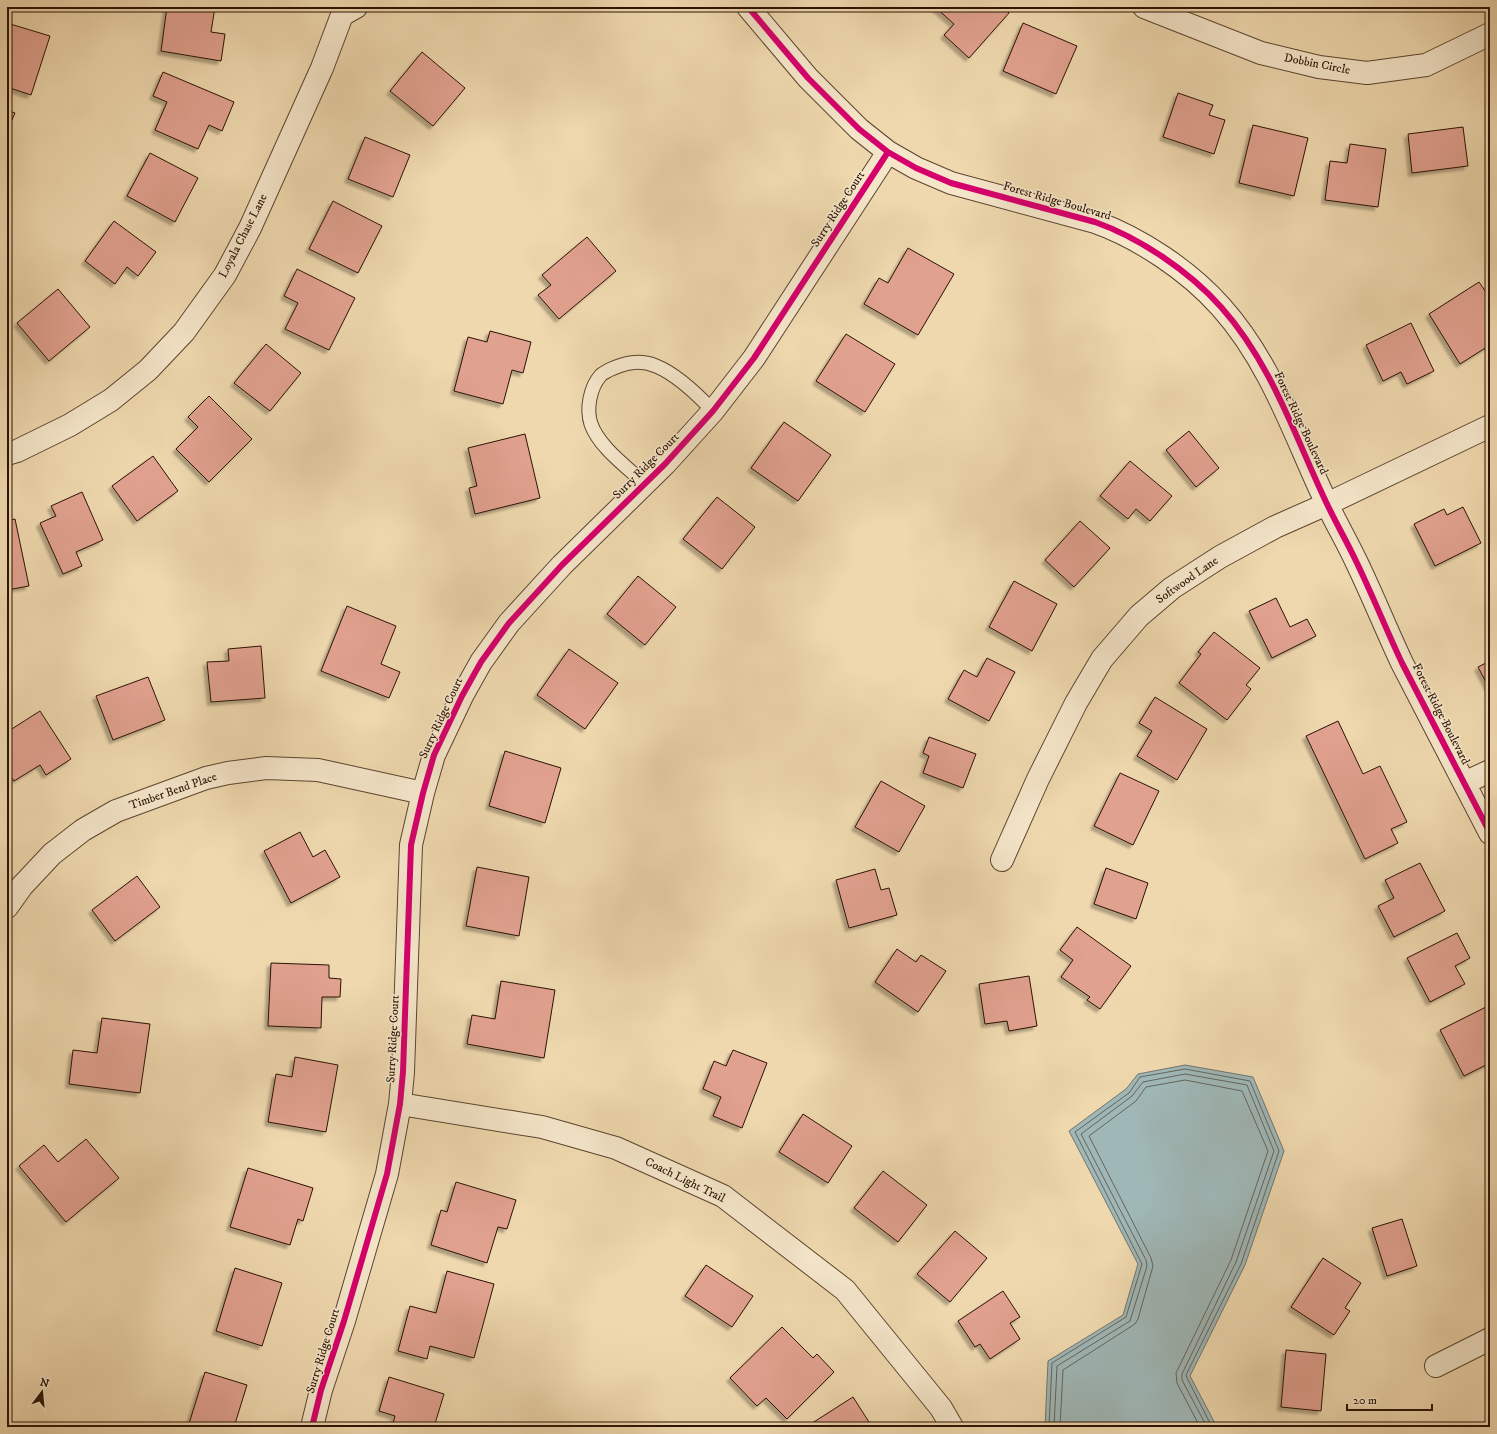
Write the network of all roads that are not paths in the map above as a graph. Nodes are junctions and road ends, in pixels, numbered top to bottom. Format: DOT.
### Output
graph roads {
  1 [pos="356,7"];
  2 [pos="748,7"];
  3 [pos="1144,7"];
  4 [pos="1490,34"];
  5 [pos="888,152"];
  6 [pos="713,411"];
  7 [pos="1490,426"];
  8 [pos="7,454"];
  9 [pos="644,483"];
  10 [pos="1327,504"];
  11 [pos="1490,771"];
  12 [pos="1464,783"];
  13 [pos="422,793"];
  14 [pos="1490,833"];
  15 [pos="1002,860"];
  16 [pos="7,907"];
  17 [pos="400,1104"];
  18 [pos="1490,1339"];
  19 [pos="1436,1366"];
  20 [pos="312,1427"];
  21 [pos="952,1427"];
  1 -- 8 [label="street, Loyala Chase Lane"];
  2 -- 5 [label="street, Forest Ridge Boulevard"];
  3 -- 4 [label="street, Dobbin Circle"];
  5 -- 6 [label="street, Surry Ridge Court"];
  5 -- 10 [label="street, Forest Ridge Boulevard"];
  6 -- 9 [label="street, Surry Ridge Court"];
  6 -- 9 [label="lane"];
  7 -- 10 [label="street, Softwood Lane"];
  9 -- 13 [label="street, Surry Ridge Court"];
  10 -- 12 [label="street, Forest Ridge Boulevard"];
  10 -- 15 [label="street, Softwood Lane"];
  11 -- 12 [label="street"];
  12 -- 14 [label="street, Forest Ridge Boulevard"];
  13 -- 16 [label="street, Timber Bend Place"];
  13 -- 17 [label="street, Surry Ridge Court"];
  17 -- 20 [label="street, Surry Ridge Court"];
  17 -- 21 [label="street, Coach Light Trail"];
  18 -- 19 [label="street"];
}
